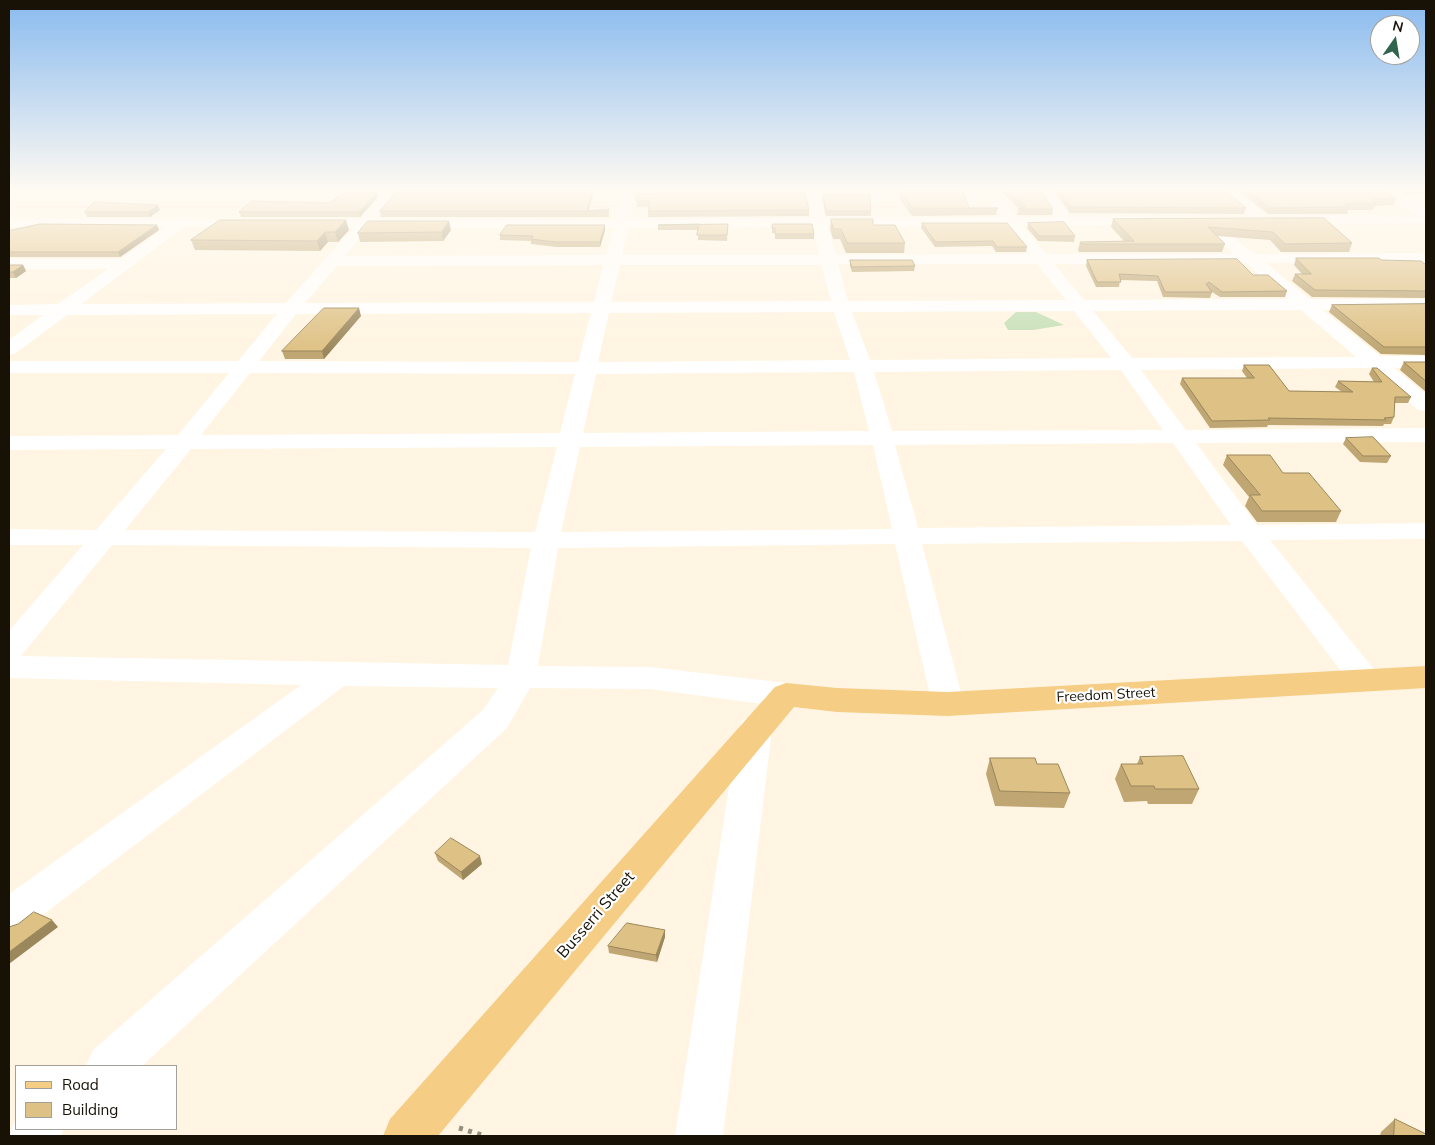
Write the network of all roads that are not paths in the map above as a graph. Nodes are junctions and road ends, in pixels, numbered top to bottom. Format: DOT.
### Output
graph roads {
  1 [pos="151,244"];
  2 [pos="346,244"];
  3 [pos="617,244"];
  4 [pos="826,244"];
  5 [pos="1031,244"];
  6 [pos="1232,244"];
  7 [pos="1410,245"];
  8 [pos="1426,256"];
  9 [pos="1043,259"];
  10 [pos="1252,259"];
  11 [pos="613,260"];
  12 [pos="830,260"];
  13 [pos="331,261"];
  14 [pos="9,264"];
  15 [pos="125,264"];
  16 [pos="1426,304"];
  17 [pos="1306,305"];
  18 [pos="1081,306"];
  19 [pos="841,307"];
  20 [pos="291,309"];
  21 [pos="602,309"];
  22 [pos="9,310"];
  23 [pos="64,310"];
  24 [pos="9,349"];
  25 [pos="1375,362"];
  26 [pos="1426,362"];
  27 [pos="1127,365"];
  28 [pos="862,366"];
  29 [pos="9,367"];
  30 [pos="246,368"];
  31 [pos="587,368"];
  32 [pos="1426,405"];
  33 [pos="1426,435"];
  34 [pos="882,437"];
  35 [pos="1180,438"];
  36 [pos="572,439"];
  37 [pos="185,441"];
  38 [pos="9,443"];
  39 [pos="1426,531"];
  40 [pos="1249,532"];
  41 [pos="905,536"];
  42 [pos="9,538"];
  43 [pos="103,538"];
  44 [pos="546,540"];
  45 [pos="9,651"];
  46 [pos="9,667"];
  47 [pos="337,675"];
  48 [pos="521,677"];
  49 [pos="1426,677"];
  50 [pos="1365,680"];
  51 [pos="786,695"];
  52 [pos="948,704"];
  53 [pos="756,729"];
  54 [pos="9,916"];
  55 [pos="110,1065"];
  56 [pos="407,1136"];
  57 [pos="699,1136"];
  1 -- 15 [label="street"];
  2 -- 13 [label="street"];
  3 -- 11 [label="street"];
  4 -- 12 [label="street"];
  5 -- 9 [label="street"];
  6 -- 10 [label="street"];
  7 -- 8 [label="street"];
  8 -- 10 [label="street"];
  9 -- 10 [label="street"];
  9 -- 12 [label="street"];
  9 -- 18 [label="street"];
  10 -- 17 [label="street"];
  11 -- 12 [label="street"];
  11 -- 13 [label="street"];
  11 -- 21 [label="street"];
  12 -- 19 [label="street"];
  13 -- 20 [label="street"];
  14 -- 15 [label="street"];
  15 -- 23 [label="street"];
  16 -- 17 [label="street"];
  17 -- 18 [label="street"];
  17 -- 25 [label="street"];
  18 -- 19 [label="street"];
  18 -- 27 [label="street"];
  19 -- 21 [label="street"];
  19 -- 28 [label="street"];
  20 -- 21 [label="street"];
  20 -- 23 [label="street"];
  20 -- 30 [label="street"];
  21 -- 31 [label="street"];
  22 -- 23 [label="street"];
  23 -- 24 [label="street"];
  25 -- 26 [label="street"];
  25 -- 27 [label="street"];
  25 -- 32 [label="street"];
  27 -- 28 [label="street"];
  27 -- 35 [label="street"];
  28 -- 31 [label="street"];
  28 -- 34 [label="street"];
  29 -- 30 [label="street"];
  30 -- 31 [label="street"];
  30 -- 37 [label="street"];
  31 -- 36 [label="street"];
  33 -- 35 [label="street"];
  34 -- 35 [label="street"];
  34 -- 36 [label="street"];
  34 -- 41 [label="street"];
  35 -- 40 [label="street"];
  36 -- 37 [label="street"];
  36 -- 44 [label="street"];
  37 -- 38 [label="street"];
  37 -- 43 [label="street"];
  39 -- 40 [label="street"];
  40 -- 41 [label="street"];
  40 -- 50 [label="street"];
  41 -- 44 [label="street"];
  41 -- 52 [label="street"];
  42 -- 43 [label="street"];
  43 -- 44 [label="street"];
  43 -- 45 [label="street"];
  44 -- 48 [label="street"];
  46 -- 47 [label="street"];
  47 -- 48 [label="street"];
  47 -- 54 [label="street"];
  48 -- 51 [label="street"];
  48 -- 55 [label="street"];
  49 -- 50 [label="main road, Freedom Street"];
  50 -- 52 [label="main road, Freedom Street"];
  51 -- 52 [label="main road, Freedom Street"];
  51 -- 53 [label="main road, Busserri Street"];
  53 -- 56 [label="main road, Busserri Street"];
  53 -- 57 [label="street"];
}
